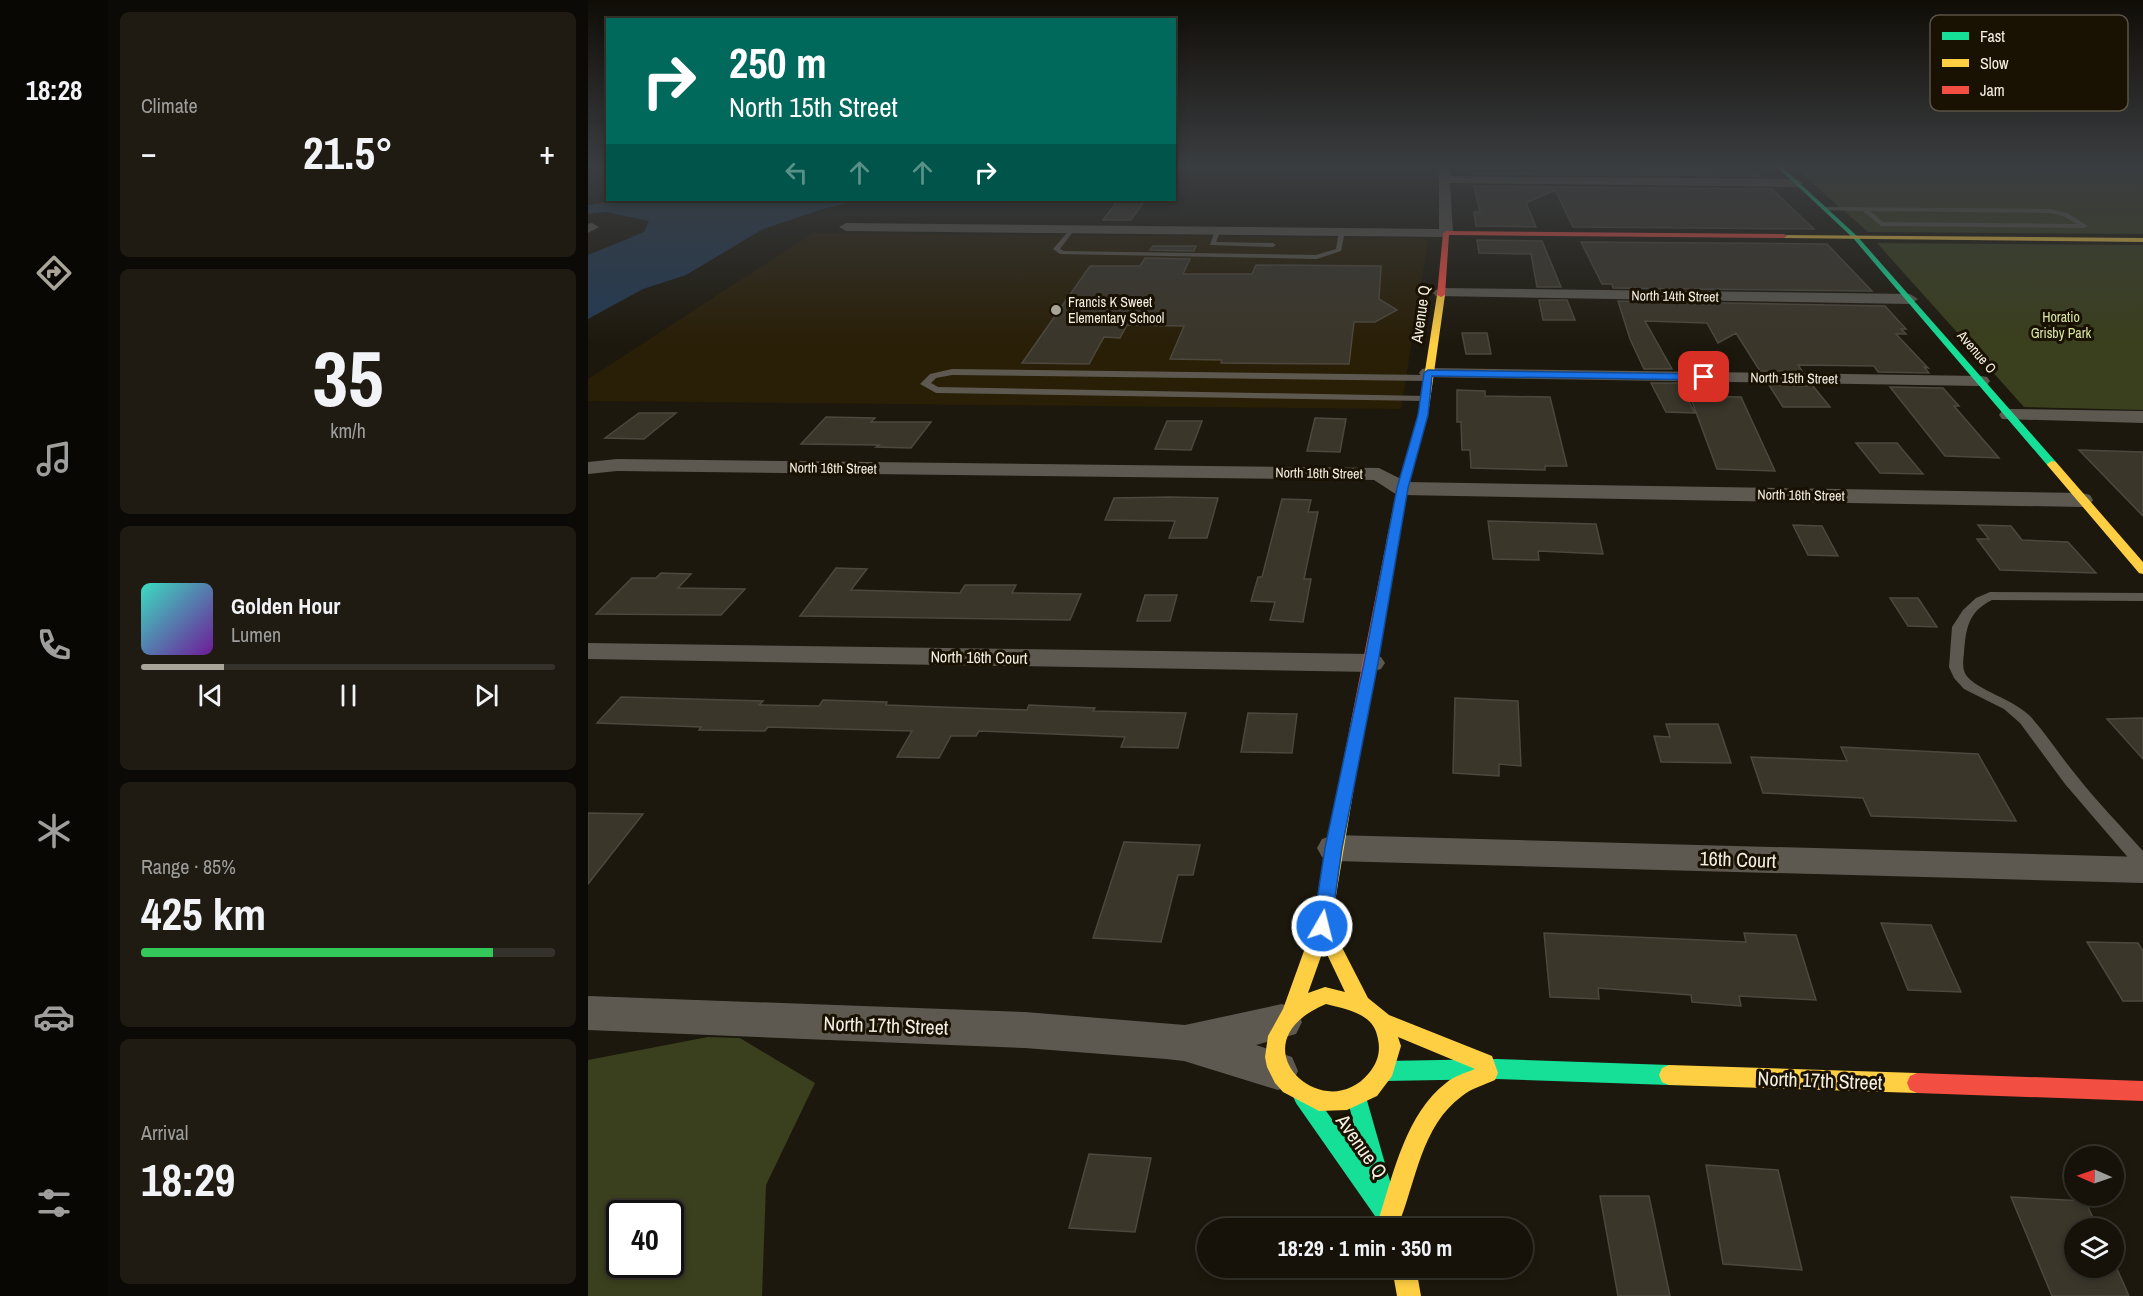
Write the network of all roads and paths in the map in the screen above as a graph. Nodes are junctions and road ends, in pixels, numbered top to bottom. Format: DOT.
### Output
graph roads {
  1 [pos="1446,225"];
  2 [pos="1842,225"];
  3 [pos="2013,225"];
  4 [pos="2084,225"];
  5 [pos="2060,226"];
  6 [pos="846,227"];
  7 [pos="1072,229"];
  8 [pos="1218,230"];
  9 [pos="1342,231"];
  10 [pos="1446,233"];
  11 [pos="1855,237"];
  12 [pos="2082,239"];
  13 [pos="2143,240"];
  14 [pos="1273,244"];
  15 [pos="1441,293"];
  16 [pos="1910,299"];
  17 [pos="1428,375"];
  18 [pos="1981,381"];
  19 [pos="1425,398"];
  20 [pos="2009,415"];
  21 [pos="2143,417"];
  22 [pos="588,468"];
  23 [pos="1402,488"];
  24 [pos="2082,500"];
  25 [pos="2143,570"];
  26 [pos="2143,597"];
  27 [pos="588,651"];
  28 [pos="1371,663"];
  29 [pos="1334,848"];
  30 [pos="2143,863"];
  31 [pos="2143,870"];
  32 [pos="1322,926"];
  33 [pos="1359,1000"];
  34 [pos="588,1014"];
  35 [pos="1287,1016"];
  36 [pos="1384,1022"];
  37 [pos="1185,1043"];
  38 [pos="1497,1069"];
  39 [pos="1384,1071"];
  40 [pos="1291,1084"];
  41 [pos="2143,1090"];
  42 [pos="1357,1097"];
  43 [pos="1387,1218"];
  44 [pos="1390,1218"];
  45 [pos="1393,1218"];
  46 [pos="1406,1278"];
  47 [pos="1409,1296"];
  1 -- 10 [label="street, Avenue Q"];
  2 -- 11 [label="street, Avenue O"];
  3 -- 5 [label="lane"];
  4 -- 5 [label="lane"];
  5 -- 12 [label="lane"];
  6 -- 7 [label="street"];
  7 -- 8 [label="street"];
  7 -- 9 [label="lane"];
  8 -- 9 [label="street"];
  8 -- 14 [label="lane"];
  9 -- 10 [label="street"];
  10 -- 11 [label="street"];
  10 -- 15 [label="street, Avenue Q"];
  11 -- 12 [label="street"];
  11 -- 16 [label="street, Avenue O"];
  12 -- 13 [label="street"];
  15 -- 16 [label="street, North 14th Street"];
  15 -- 17 [label="street, Avenue Q"];
  16 -- 18 [label="street, Avenue O"];
  17 -- 18 [label="street, North 15th Street"];
  17 -- 19 [label="street, Avenue Q"];
  17 -- 19 [label="lane"];
  18 -- 20 [label="street, Avenue O"];
  19 -- 23 [label="street, Avenue Q"];
  20 -- 21 [label="street"];
  20 -- 24 [label="street, Avenue O"];
  22 -- 23 [label="street, North 16th Street"];
  23 -- 24 [label="street, North 16th Street"];
  23 -- 28 [label="street, Avenue Q"];
  24 -- 25 [label="street, Avenue O"];
  26 -- 30 [label="lane"];
  27 -- 28 [label="street, North 16th Court"];
  28 -- 29 [label="street, Avenue Q"];
  29 -- 31 [label="street, 16th Court"];
  29 -- 32 [label="street, Avenue Q"];
  32 -- 33 [label="street"];
  32 -- 35 [label="street, Avenue Q"];
  33 -- 35 [label="street"];
  33 -- 36 [label="street"];
  34 -- 37 [label="street, North 17th Street"];
  35 -- 37 [label="street, North 17th Street"];
  35 -- 40 [label="street"];
  36 -- 38 [label="street, North 17th Street"];
  36 -- 39 [label="street"];
  37 -- 40 [label="street, North 17th Street"];
  38 -- 39 [label="street, North 17th Street"];
  38 -- 41 [label="street, North 17th Street"];
  38 -- 45 [label="street"];
  39 -- 42 [label="street"];
  40 -- 42 [label="street"];
  40 -- 43 [label="street, Avenue Q"];
  42 -- 44 [label="street, Avenue Q"];
  46 -- 47 [label="street"];
}
